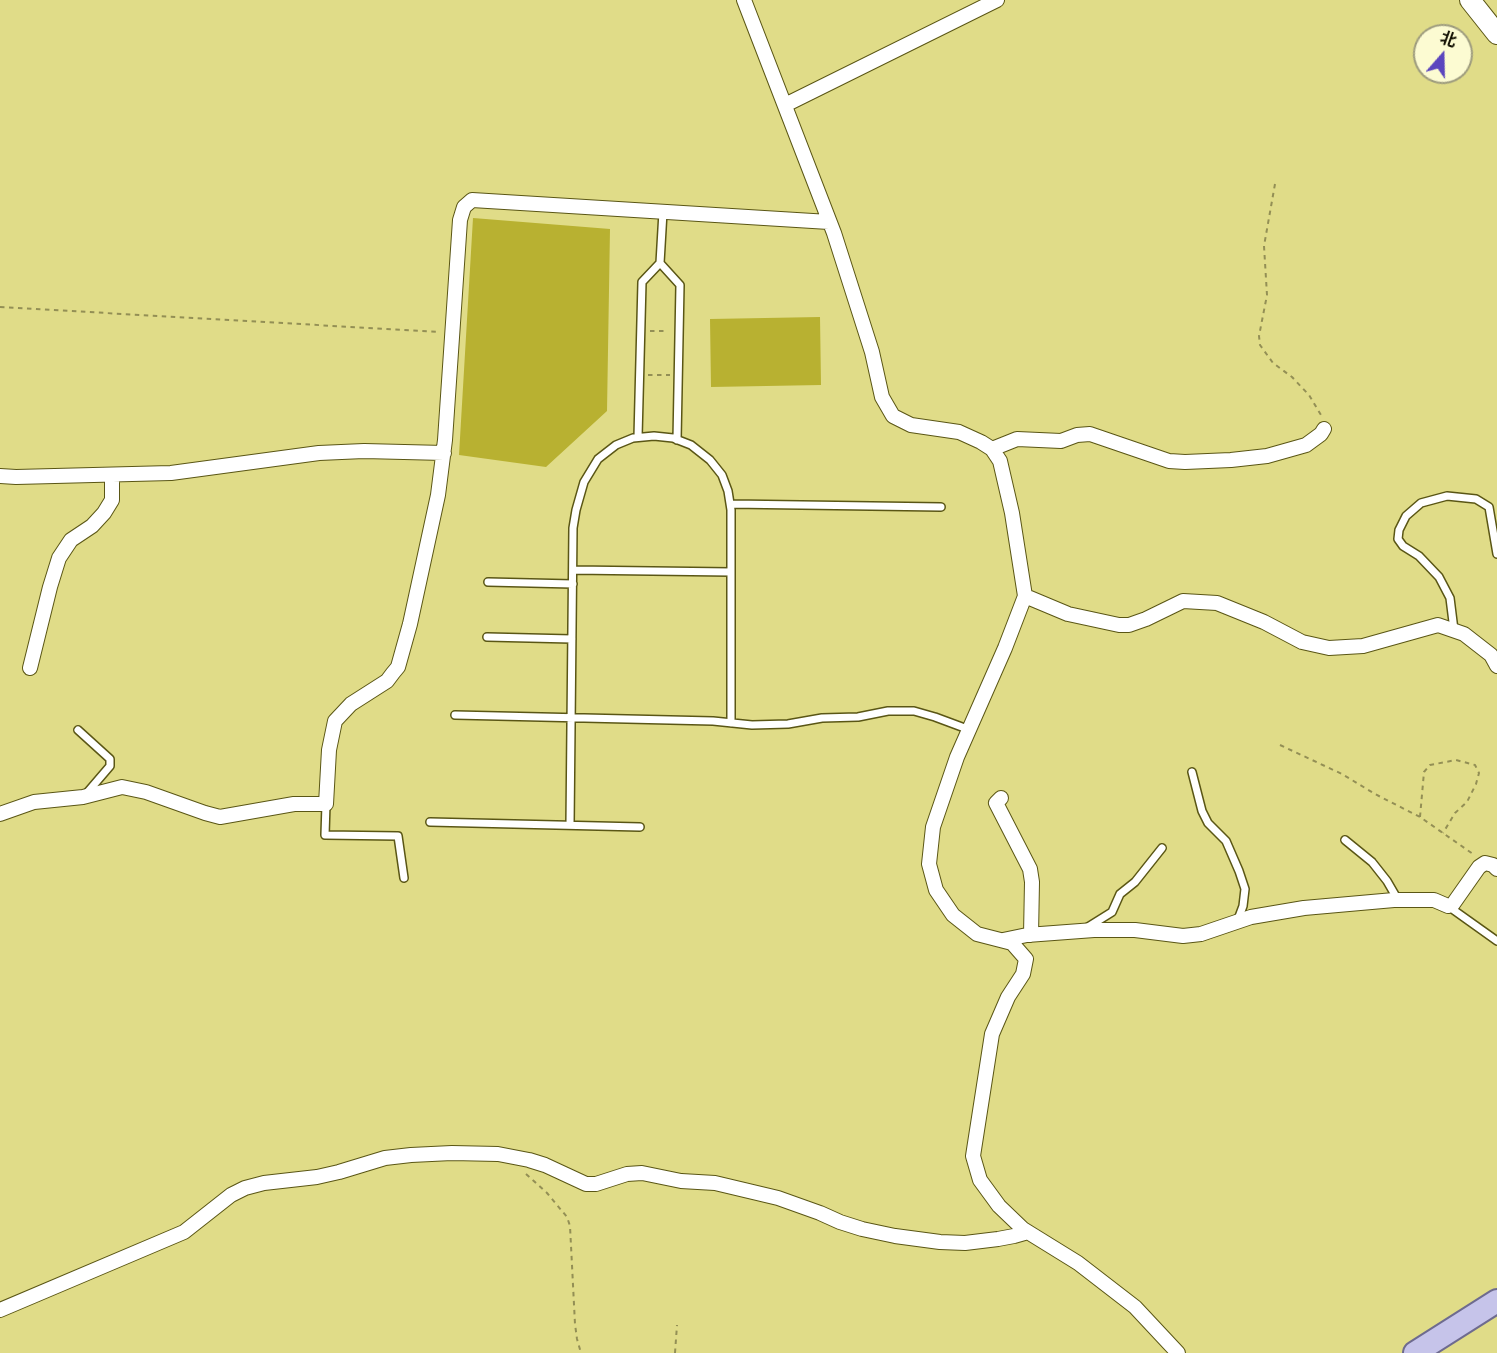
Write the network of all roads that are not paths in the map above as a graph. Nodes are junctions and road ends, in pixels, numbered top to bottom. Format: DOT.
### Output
graph roads {
  1 [pos="744,0"];
  2 [pos="997,0"];
  3 [pos="1470,0"];
  4 [pos="1497,34"];
  5 [pos="785,105"];
  6 [pos="663,212"];
  7 [pos="830,222"];
  8 [pos="660,263"];
  9 [pos="1324,429"];
  10 [pos="638,438"];
  11 [pos="677,440"];
  12 [pos="993,449"];
  13 [pos="444,453"];
  14 [pos="112,475"];
  15 [pos="0,476"];
  16 [pos="730,504"];
  17 [pos="941,507"];
  18 [pos="1497,554"];
  19 [pos="573,570"];
  20 [pos="731,572"];
  21 [pos="488,582"];
  22 [pos="573,584"];
  23 [pos="1026,596"];
  24 [pos="1454,630"];
  25 [pos="487,637"];
  26 [pos="572,639"];
  27 [pos="1497,666"];
  28 [pos="30,668"];
  29 [pos="455,715"];
  30 [pos="571,718"];
  31 [pos="731,723"];
  32 [pos="78,730"];
  33 [pos="970,730"];
  34 [pos="1192,772"];
  35 [pos="83,797"];
  36 [pos="1001,798"];
  37 [pos="326,804"];
  38 [pos="0,814"];
  39 [pos="430,822"];
  40 [pos="570,825"];
  41 [pos="640,826"];
  42 [pos="1345,840"];
  43 [pos="1162,848"];
  44 [pos="1491,866"];
  45 [pos="404,878"];
  46 [pos="1398,900"];
  47 [pos="1448,906"];
  48 [pos="1237,922"];
  49 [pos="1081,931"];
  50 [pos="1031,935"];
  51 [pos="1001,940"];
  52 [pos="1497,941"];
  53 [pos="1028,1232"];
  54 [pos="1497,1301"];
  55 [pos="0,1310"];
  56 [pos="1178,1353"];
  57 [pos="1415,1353"];
  1 -- 5 [label="street"];
  2 -- 5 [label="street"];
  3 -- 4 [label="main road"];
  5 -- 7 [label="street"];
  6 -- 7 [label="street"];
  6 -- 8 [label="lane"];
  6 -- 13 [label="street"];
  7 -- 12 [label="street"];
  8 -- 10 [label="lane"];
  8 -- 11 [label="lane"];
  9 -- 12 [label="street"];
  10 -- 11 [label="lane"];
  10 -- 19 [label="lane"];
  11 -- 16 [label="lane"];
  12 -- 23 [label="street"];
  13 -- 14 [label="street"];
  13 -- 37 [label="street"];
  14 -- 15 [label="street"];
  14 -- 28 [label="street"];
  16 -- 17 [label="lane"];
  16 -- 20 [label="lane"];
  18 -- 24 [label="lane"];
  19 -- 20 [label="lane"];
  19 -- 22 [label="lane"];
  20 -- 31 [label="lane"];
  21 -- 22 [label="lane"];
  22 -- 26 [label="lane"];
  23 -- 24 [label="street"];
  23 -- 33 [label="street"];
  24 -- 27 [label="street"];
  25 -- 26 [label="lane"];
  26 -- 30 [label="lane"];
  29 -- 30 [label="lane"];
  30 -- 31 [label="lane"];
  30 -- 40 [label="lane"];
  31 -- 33 [label="lane"];
  32 -- 35 [label="lane"];
  33 -- 51 [label="street"];
  34 -- 48 [label="lane"];
  35 -- 37 [label="street"];
  35 -- 38 [label="street"];
  36 -- 50 [label="street"];
  37 -- 45 [label="lane"];
  39 -- 40 [label="lane"];
  40 -- 41 [label="lane"];
  42 -- 46 [label="lane"];
  43 -- 49 [label="lane"];
  44 -- 47 [label="street"];
  46 -- 47 [label="street"];
  46 -- 48 [label="street"];
  47 -- 52 [label="lane"];
  48 -- 49 [label="street"];
  49 -- 50 [label="street"];
  50 -- 51 [label="street"];
  51 -- 53 [label="street"];
  53 -- 55 [label="street"];
  53 -- 56 [label="street"];
  54 -- 57 [label="main road"];
}
